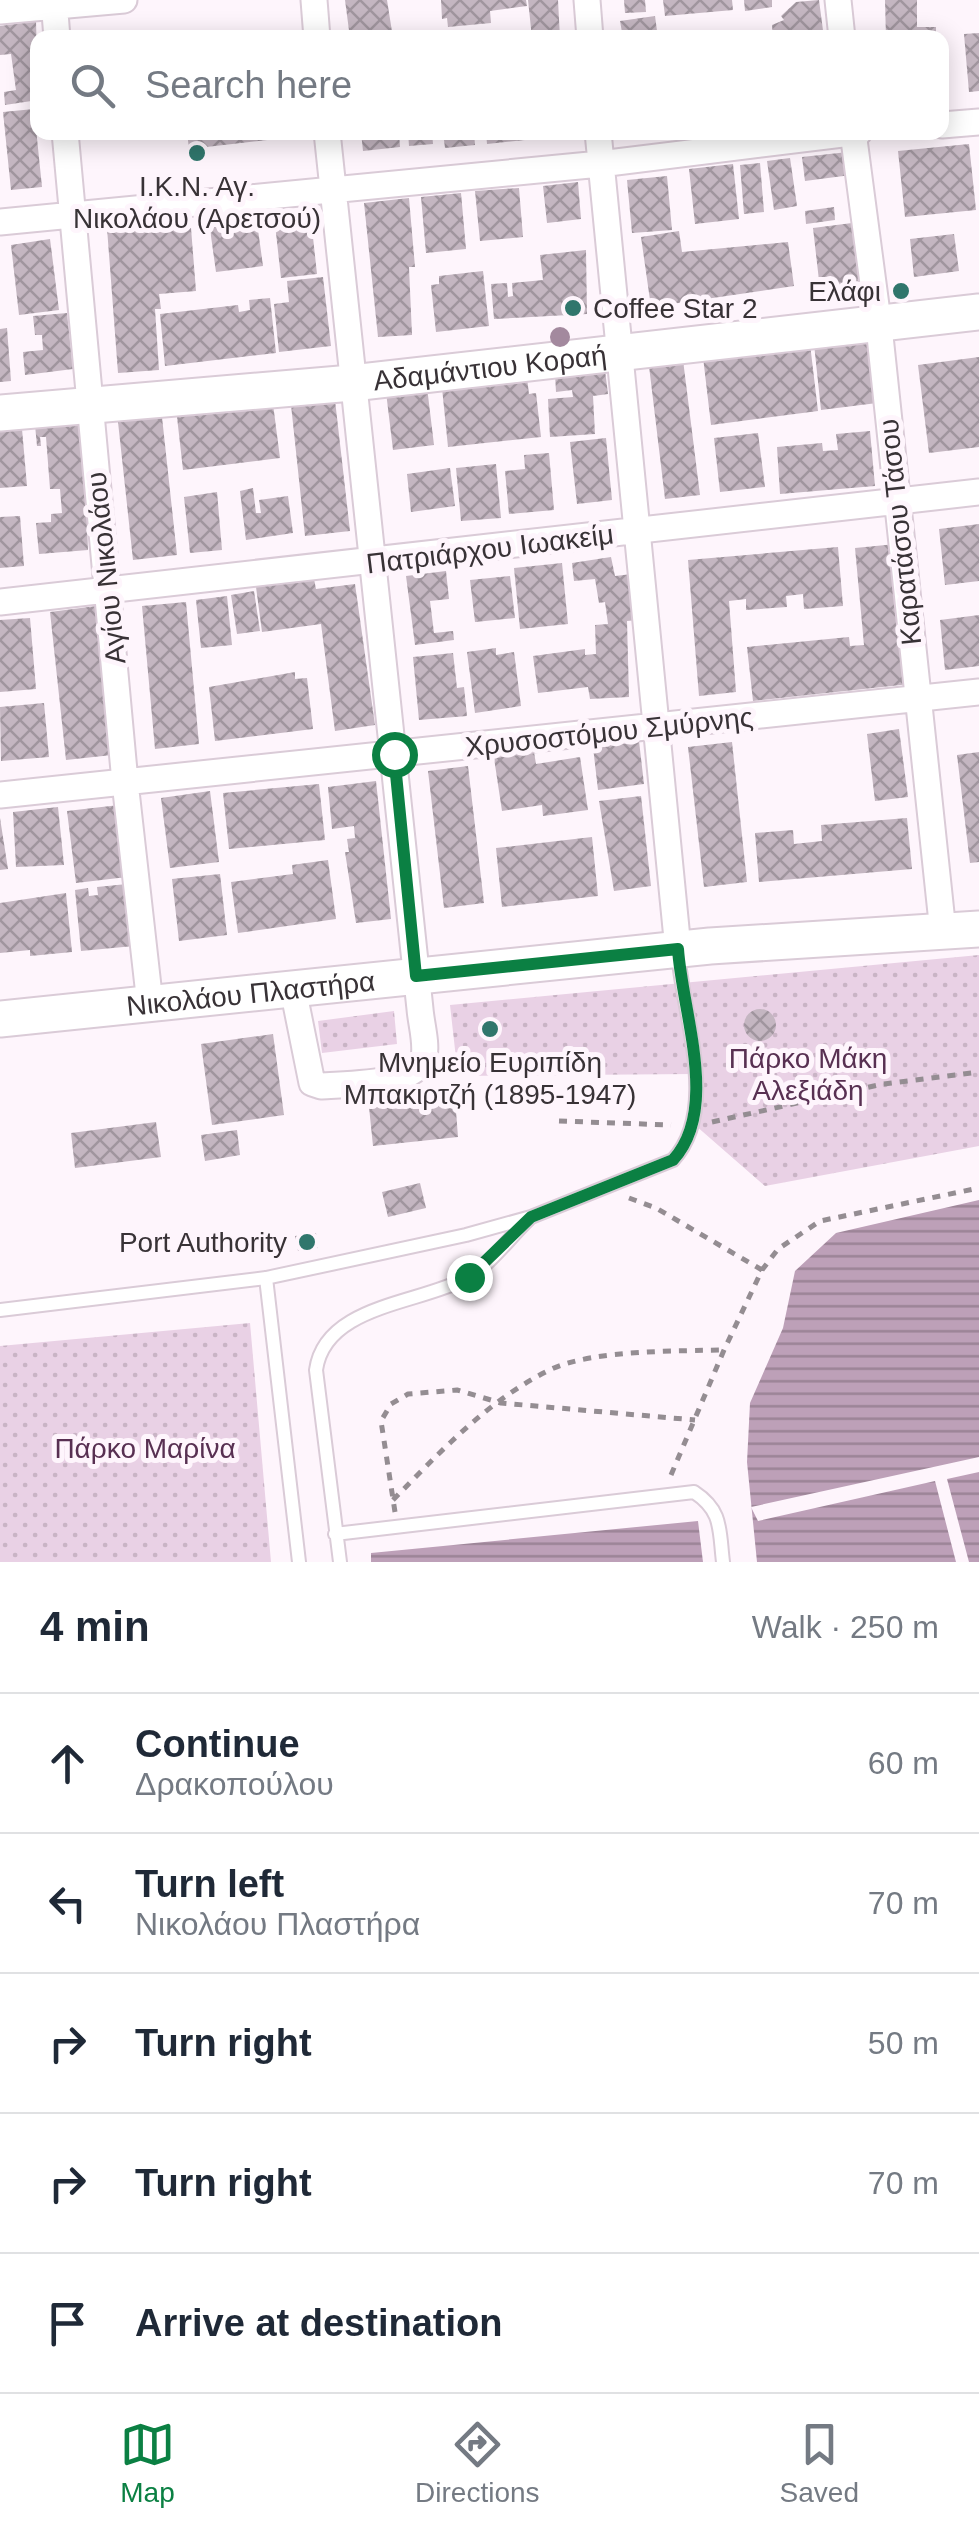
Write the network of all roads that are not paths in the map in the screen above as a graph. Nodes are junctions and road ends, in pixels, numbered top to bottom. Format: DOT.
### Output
graph roads {
  1 [pos="124,0"];
  2 [pos="314,0"];
  3 [pos="587,0"];
  4 [pos="838,0"];
  5 [pos="54,4"];
  6 [pos="0,11"];
  7 [pos="56,30"];
  8 [pos="317,30"];
  9 [pos="589,30"];
  10 [pos="841,30"];
  11 [pos="979,122"];
  12 [pos="949,124"];
  13 [pos="67,140"];
  14 [pos="328,140"];
  15 [pos="598,140"];
  16 [pos="797,140"];
  17 [pos="856,140"];
  18 [pos="600,164"];
  19 [pos="332,191"];
  20 [pos="73,215"];
  21 [pos="0,222"];
  22 [pos="979,312"];
  23 [pos="878,323"];
  24 [pos="618,354"];
  25 [pos="352,383"];
  26 [pos="89,404"];
  27 [pos="0,413"];
  28 [pos="979,492"];
  29 [pos="897,501"];
  30 [pos="637,532"];
  31 [pos="374,563"];
  32 [pos="109,593"];
  33 [pos="0,602"];
  34 [pos="979,692"];
  35 [pos="916,699"];
  36 [pos="658,728"];
  37 [pos="394,754"];
  38 [pos="125,782"];
  39 [pos="0,795"];
  40 [pos="979,929"];
  41 [pos="943,932"];
  42 [pos="678,949"];
  43 [pos="416,976"];
  44 [pos="293,989"];
  45 [pos="150,1004"];
  46 [pos="0,1019"];
  47 [pos="531,1217"];
  48 [pos="266,1278"];
  49 [pos="0,1310"];
  50 [pos="335,1534"];
  51 [pos="299,1562"];
  52 [pos="340,1562"];
  53 [pos="723,1562"];
  1 -- 5 [label="street"];
  2 -- 8 [label="street"];
  3 -- 9 [label="street"];
  4 -- 10 [label="street"];
  5 -- 6 [label="street"];
  5 -- 7 [label="street"];
  11 -- 12 [label="street"];
  13 -- 20 [label="street, Αγίου Νικολάου"];
  14 -- 19 [label="street"];
  15 -- 18 [label="street"];
  16 -- 18 [label="street"];
  17 -- 23 [label="street, Καρατάσου Τάσου"];
  18 -- 19 [label="street"];
  18 -- 24 [label="street"];
  19 -- 20 [label="street"];
  19 -- 25 [label="street"];
  20 -- 21 [label="street"];
  20 -- 26 [label="street, Αγίου Νικολάου"];
  22 -- 23 [label="main road, Αδαμάντιου Κοραή"];
  23 -- 24 [label="main road, Αδαμάντιου Κοραή"];
  23 -- 29 [label="street, Καρατάσου Τάσου"];
  24 -- 25 [label="main road, Αδαμάντιου Κοραή"];
  24 -- 30 [label="street"];
  25 -- 26 [label="main road, Αδαμάντιου Κοραή"];
  25 -- 31 [label="street"];
  26 -- 27 [label="main road, Αδαμάντιου Κοραή"];
  26 -- 32 [label="street, Αγίου Νικολάου"];
  28 -- 29 [label="street, Πατριάρχου Ιωακείμ"];
  29 -- 30 [label="street, Πατριάρχου Ιωακείμ"];
  29 -- 35 [label="street, Καρατάσου Τάσου"];
  30 -- 31 [label="street, Πατριάρχου Ιωακείμ"];
  30 -- 36 [label="street"];
  31 -- 32 [label="street, Πατριάρχου Ιωακείμ"];
  31 -- 37 [label="street"];
  32 -- 33 [label="street, Πατριάρχου Ιωακείμ"];
  32 -- 38 [label="street, Αγίου Νικολάου"];
  34 -- 35 [label="street, Χρυσοστόμου Σμύρνης"];
  35 -- 36 [label="street, Χρυσοστόμου Σμύρνης"];
  35 -- 41 [label="street, Καρατάσου Τάσου"];
  36 -- 37 [label="street, Χρυσοστόμου Σμύρνης"];
  36 -- 42 [label="street"];
  37 -- 38 [label="street, Χρυσοστόμου Σμύρνης"];
  37 -- 43 [label="street"];
  38 -- 39 [label="street, Χρυσοστόμου Σμύρνης"];
  38 -- 45 [label="street, Αγίου Νικολάου"];
  40 -- 41 [label="main road, Νικολάου Πλαστήρα"];
  41 -- 42 [label="main road, Νικολάου Πλαστήρα"];
  42 -- 43 [label="main road, Νικολάου Πλαστήρα"];
  42 -- 47 [label="lane"];
  43 -- 44 [label="main road, Νικολάου Πλαστήρα"];
  43 -- 44 [label="street"];
  44 -- 45 [label="main road, Νικολάου Πλαστήρα"];
  45 -- 46 [label="main road, Νικολάου Πλαστήρα"];
  47 -- 48 [label="lane"];
  47 -- 50 [label="lane"];
  48 -- 49 [label="lane"];
  48 -- 51 [label="lane"];
  50 -- 52 [label="lane"];
  50 -- 53 [label="lane"];
}
